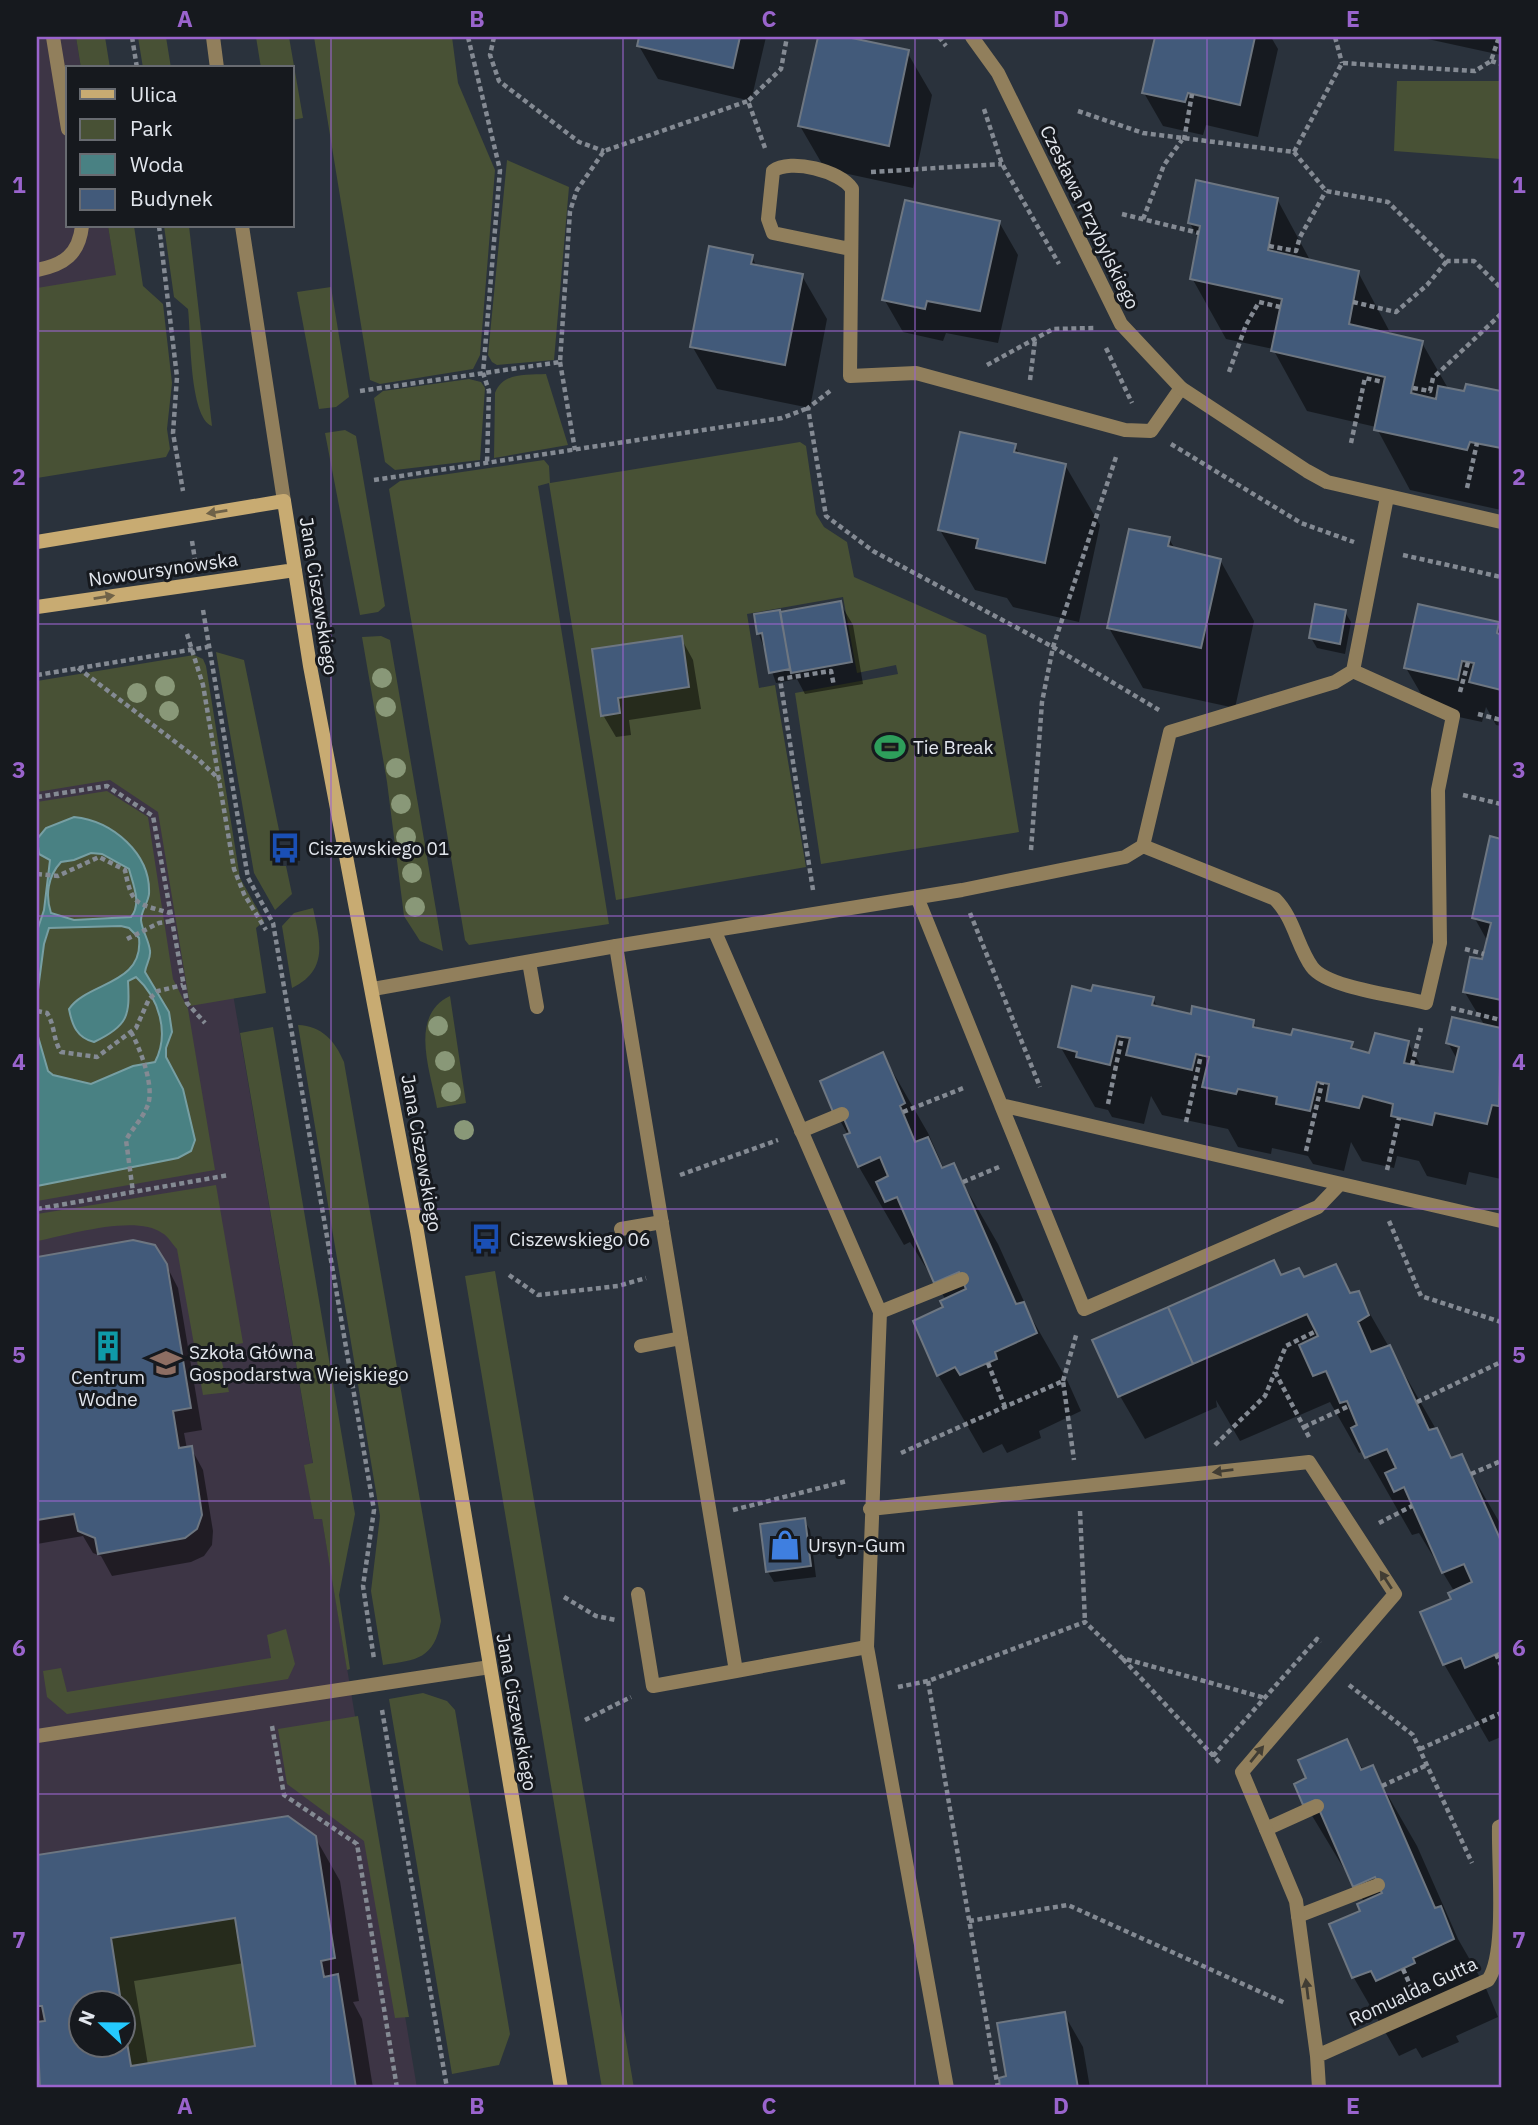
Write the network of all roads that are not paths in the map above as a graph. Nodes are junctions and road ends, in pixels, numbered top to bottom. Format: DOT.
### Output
graph roads {
  1 [pos="53,37"];
  2 [pos="213,37"];
  3 [pos="972,37"];
  4 [pos="218,66"];
  5 [pos="66,117"];
  6 [pos="82,228"];
  7 [pos="242,228"];
  8 [pos="850,249"];
  9 [pos="37,270"];
  10 [pos="1181,388"];
  11 [pos="1387,498"];
  12 [pos="284,501"];
  13 [pos="1501,522"];
  14 [pos="37,541"];
  15 [pos="295,570"];
  16 [pos="37,607"];
  17 [pos="1353,671"];
  18 [pos="1143,846"];
  19 [pos="918,897"];
  20 [pos="715,932"];
  21 [pos="616,946"];
  22 [pos="529,962"];
  23 [pos="373,989"];
  24 [pos="537,1007"];
  25 [pos="1001,1105"];
  26 [pos="842,1114"];
  27 [pos="802,1131"];
  28 [pos="1339,1185"];
  29 [pos="1501,1221"];
  30 [pos="662,1222"];
  31 [pos="621,1230"];
  32 [pos="962,1279"];
  33 [pos="880,1312"];
  34 [pos="681,1338"];
  35 [pos="641,1346"];
  36 [pos="870,1509"];
  37 [pos="638,1594"];
  38 [pos="867,1647"];
  39 [pos="490,1667"];
  40 [pos="736,1671"];
  41 [pos="37,1736"];
  42 [pos="1317,1806"];
  43 [pos="1501,1826"];
  44 [pos="1266,1829"];
  45 [pos="1378,1885"];
  46 [pos="1298,1916"];
  47 [pos="1317,2056"];
  48 [pos="561,2088"];
  49 [pos="947,2088"];
  50 [pos="1319,2088"];
  1 -- 5 [label="street"];
  2 -- 4 [label="street"];
  3 -- 10 [label="street, Czesława Przybylskiego"];
  6 -- 9 [label="street"];
  7 -- 12 [label="street, Jana Ciszewskiego"];
  8 -- 8 [label="street"];
  8 -- 10 [label="street"];
  10 -- 11 [label="street, Czesława Przybylskiego"];
  11 -- 13 [label="street, Czesława Przybylskiego"];
  11 -- 17 [label="street"];
  12 -- 14 [label="street, one-way"];
  12 -- 15 [label="street, Jana Ciszewskiego"];
  16 -- 15 [label="street, Nowoursynowska, one-way"];
  15 -- 23 [label="street, Jana Ciszewskiego"];
  17 -- 18 [label="street"];
  17 -- 18 [label="street"];
  18 -- 19 [label="street"];
  19 -- 20 [label="street"];
  19 -- 25 [label="street"];
  20 -- 21 [label="street"];
  20 -- 27 [label="street"];
  21 -- 22 [label="street"];
  21 -- 30 [label="street"];
  22 -- 23 [label="street"];
  22 -- 24 [label="street"];
  23 -- 39 [label="street, Jana Ciszewskiego"];
  25 -- 28 [label="street"];
  25 -- 28 [label="street"];
  26 -- 27 [label="street"];
  27 -- 33 [label="street"];
  28 -- 29 [label="street"];
  30 -- 31 [label="street"];
  30 -- 34 [label="street"];
  32 -- 33 [label="street"];
  33 -- 36 [label="street"];
  34 -- 35 [label="street"];
  34 -- 40 [label="street"];
  36 -- 38 [label="street"];
  44 -- 36 [label="street, one-way"];
  37 -- 40 [label="street"];
  38 -- 40 [label="street"];
  38 -- 49 [label="street"];
  39 -- 41 [label="street"];
  39 -- 48 [label="street, Jana Ciszewskiego"];
  42 -- 44 [label="street"];
  43 -- 47 [label="street, Romualda Gutta"];
  44 -- 46 [label="street"];
  45 -- 46 [label="street"];
  47 -- 46 [label="street, one-way"];
  47 -- 50 [label="street"];
}
